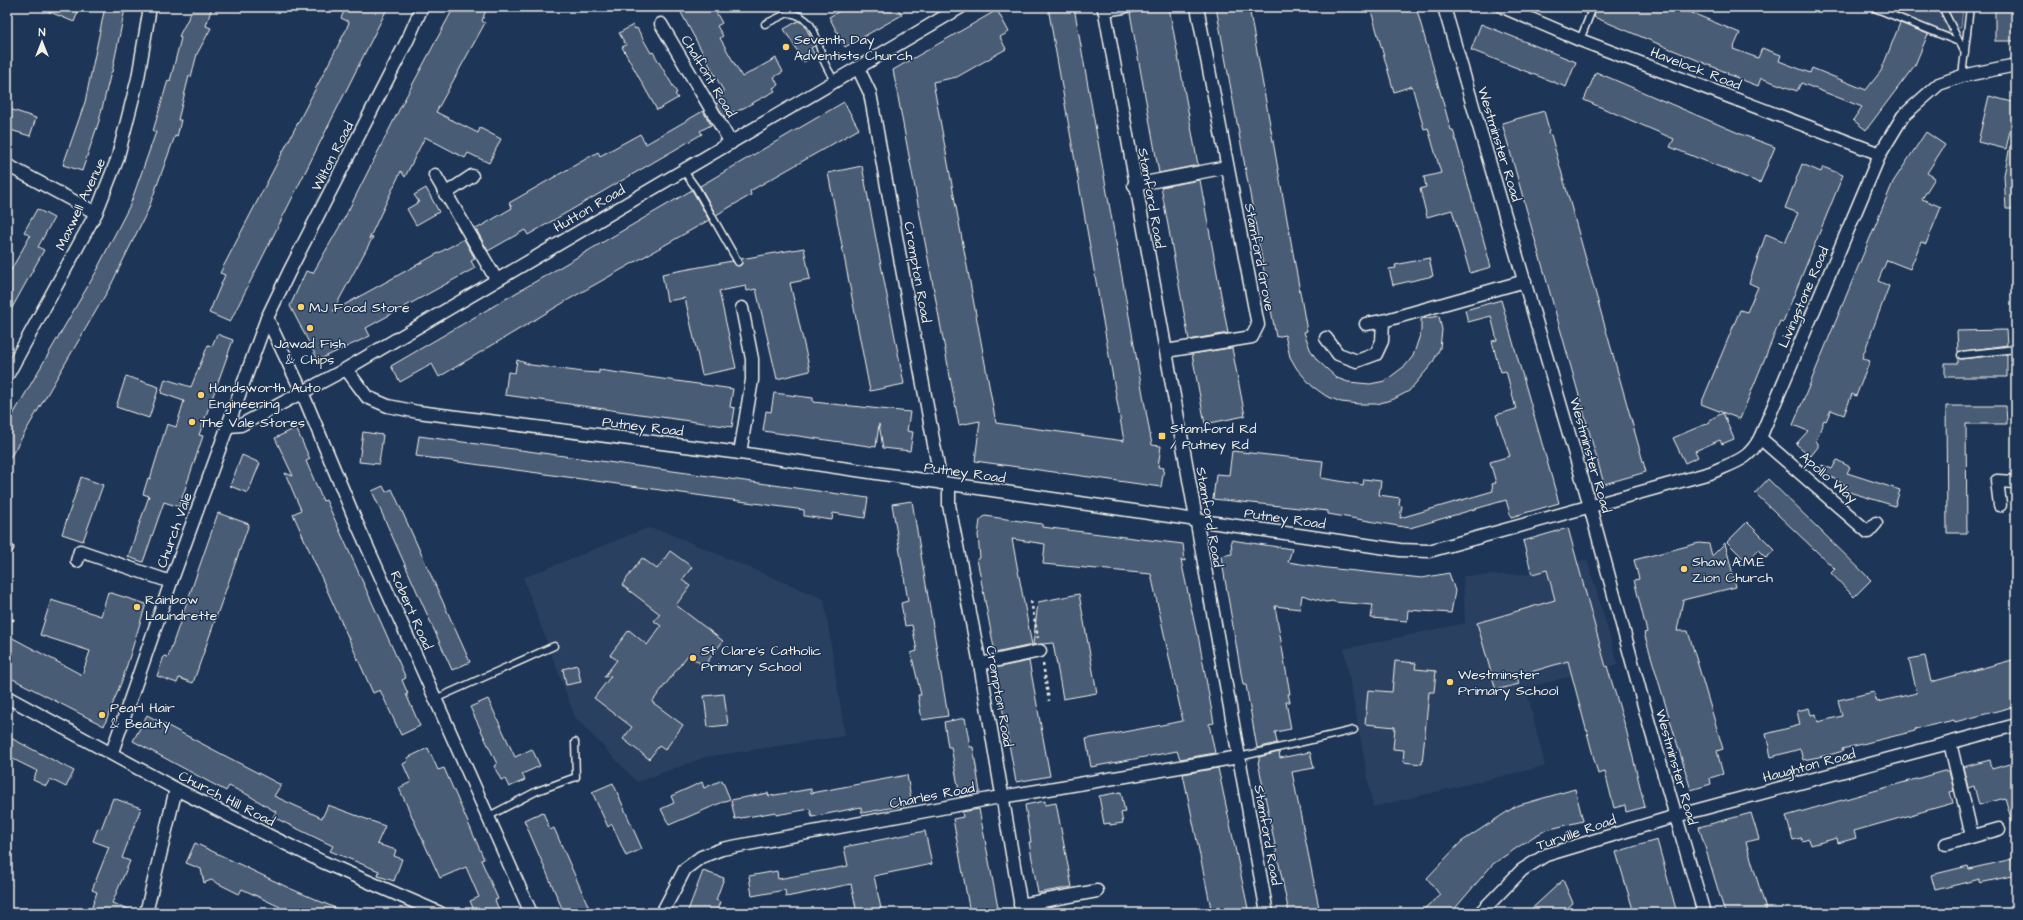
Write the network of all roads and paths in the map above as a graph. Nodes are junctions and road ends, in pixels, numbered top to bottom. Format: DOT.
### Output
graph roads {
  1 [pos="150,7"];
  2 [pos="422,7"];
  3 [pos="961,7"];
  4 [pos="1124,7"];
  5 [pos="1197,7"];
  6 [pos="1444,7"];
  7 [pos="1503,7"];
  8 [pos="1593,7"];
  9 [pos="1872,7"];
  10 [pos="1942,7"];
  11 [pos="1970,7"];
  12 [pos="1104,9"];
  13 [pos="661,24"];
  14 [pos="765,24"];
  15 [pos="1580,40"];
  16 [pos="1959,42"];
  17 [pos="1965,53"];
  18 [pos="2016,65"];
  19 [pos="858,68"];
  20 [pos="1962,76"];
  21 [pos="835,82"];
  22 [pos="731,143"];
  23 [pos="1880,154"];
  24 [pos="7,165"];
  25 [pos="1227,167"];
  26 [pos="683,170"];
  27 [pos="435,175"];
  28 [pos="472,176"];
  29 [pos="1134,185"];
  30 [pos="445,194"];
  31 [pos="96,213"];
  32 [pos="738,262"];
  33 [pos="496,279"];
  34 [pos="1525,281"];
  35 [pos="742,308"];
  36 [pos="268,318"];
  37 [pos="1383,321"];
  38 [pos="1366,324"];
  39 [pos="1326,338"];
  40 [pos="2016,349"];
  41 [pos="1166,351"];
  42 [pos="1961,356"];
  43 [pos="346,369"];
  44 [pos="7,376"];
  45 [pos="302,392"];
  46 [pos="228,426"];
  47 [pos="1760,438"];
  48 [pos="740,453"];
  49 [pos="2016,482"];
  50 [pos="945,484"];
  51 [pos="2000,505"];
  52 [pos="1590,506"];
  53 [pos="1196,520"];
  54 [pos="1876,523"];
  55 [pos="77,560"];
  56 [pos="171,582"];
  57 [pos="15,616"];
  58 [pos="7,632"];
  59 [pos="554,646"];
  60 [pos="1040,651"];
  61 [pos="980,664"];
  62 [pos="7,697"];
  63 [pos="435,699"];
  64 [pos="2016,724"];
  65 [pos="1354,730"];
  66 [pos="575,742"];
  67 [pos="1950,743"];
  68 [pos="112,752"];
  69 [pos="1239,757"];
  70 [pos="176,789"];
  71 [pos="1002,797"];
  72 [pos="489,816"];
  73 [pos="1676,816"];
  74 [pos="1999,829"];
  75 [pos="1972,836"];
  76 [pos="1946,844"];
  77 [pos="1097,891"];
  78 [pos="1021,909"];
  79 [pos="146,913"];
  80 [pos="440,913"];
  81 [pos="530,913"];
  82 [pos="662,913"];
  83 [pos="1266,913"];
  84 [pos="1480,913"];
  85 [pos="1704,913"];
  1 -- 31 [label="street, Maxwell Avenue"];
  2 -- 36 [label="street, Wilton Road"];
  3 -- 19 [label="street, Hutton Road"];
  4 -- 12 [label="street"];
  5 -- 25 [label="street, Stamford Grove"];
  6 -- 34 [label="street, Westminster Road"];
  7 -- 15 [label="street, Havelock Road"];
  8 -- 15 [label="lane"];
  9 -- 16 [label="lane"];
  10 -- 16 [label="lane"];
  11 -- 17 [label="lane"];
  12 -- 29 [label="street, Stamford Road"];
  13 -- 22 [label="street, Chalfont Road"];
  14 -- 21 [label="lane"];
  15 -- 23 [label="street, Havelock Road"];
  16 -- 17 [label="lane"];
  17 -- 20 [label="lane"];
  18 -- 20 [label="street, Livingstone Road"];
  19 -- 21 [label="street, Hutton Road"];
  19 -- 50 [label="street, Crompton Road"];
  20 -- 23 [label="street, Livingstone Road"];
  21 -- 22 [label="street, Hutton Road"];
  22 -- 26 [label="street, Hutton Road"];
  23 -- 47 [label="street, Livingstone Road"];
  24 -- 31 [label="street"];
  25 -- 29 [label="street"];
  25 -- 41 [label="street, Stamford Grove"];
  26 -- 32 [label="lane"];
  26 -- 33 [label="street, Hutton Road"];
  27 -- 30 [label="street"];
  28 -- 30 [label="street"];
  29 -- 41 [label="street, Stamford Road"];
  30 -- 33 [label="street"];
  31 -- 44 [label="street, Maxwell Avenue"];
  33 -- 43 [label="street, Hutton Road"];
  34 -- 37 [label="street"];
  34 -- 52 [label="street, Westminster Road"];
  35 -- 48 [label="street"];
  36 -- 45 [label="street, Robert Road"];
  36 -- 46 [label="street, Church Vale"];
  37 -- 38 [label="street"];
  37 -- 39 [label="street"];
  40 -- 42 [label="lane"];
  41 -- 53 [label="street, Stamford Road"];
  43 -- 45 [label="street, Hutton Road"];
  43 -- 48 [label="street, Putney Road"];
  45 -- 46 [label="street, Hutton Road"];
  45 -- 63 [label="street, Robert Road"];
  46 -- 56 [label="street, Church Vale"];
  47 -- 52 [label="street, Livingstone Road"];
  47 -- 54 [label="street, Apollo Way"];
  48 -- 50 [label="street, Putney Road"];
  49 -- 51 [label="street"];
  50 -- 53 [label="street, Putney Road"];
  50 -- 61 [label="street, Crompton Road"];
  52 -- 53 [label="street, Putney Road"];
  52 -- 73 [label="street, Westminster Road"];
  53 -- 69 [label="street, Stamford Road"];
  55 -- 56 [label="street"];
  56 -- 68 [label="street, Church Vale"];
  57 -- 58 [label="path"];
  59 -- 63 [label="lane"];
  60 -- 61 [label="street"];
  61 -- 71 [label="street, Crompton Road"];
  62 -- 68 [label="street, Church Hill Road"];
  63 -- 72 [label="street, Robert Road"];
  64 -- 67 [label="street, Haughton Road"];
  65 -- 69 [label="lane"];
  66 -- 72 [label="lane"];
  67 -- 73 [label="street, Haughton Road"];
  67 -- 75 [label="street"];
  68 -- 70 [label="street, Church Hill Road"];
  69 -- 71 [label="street, Charles Road"];
  69 -- 83 [label="street, Stamford Road"];
  70 -- 79 [label="street"];
  70 -- 80 [label="street, Church Hill Road"];
  71 -- 78 [label="street, Crompton Road"];
  71 -- 82 [label="street, Charles Road"];
  72 -- 81 [label="street, Robert Road"];
  73 -- 84 [label="street, Turville Road"];
  73 -- 85 [label="street, Westminster Road"];
  74 -- 75 [label="street"];
  75 -- 76 [label="street"];
  77 -- 78 [label="street"];
}
